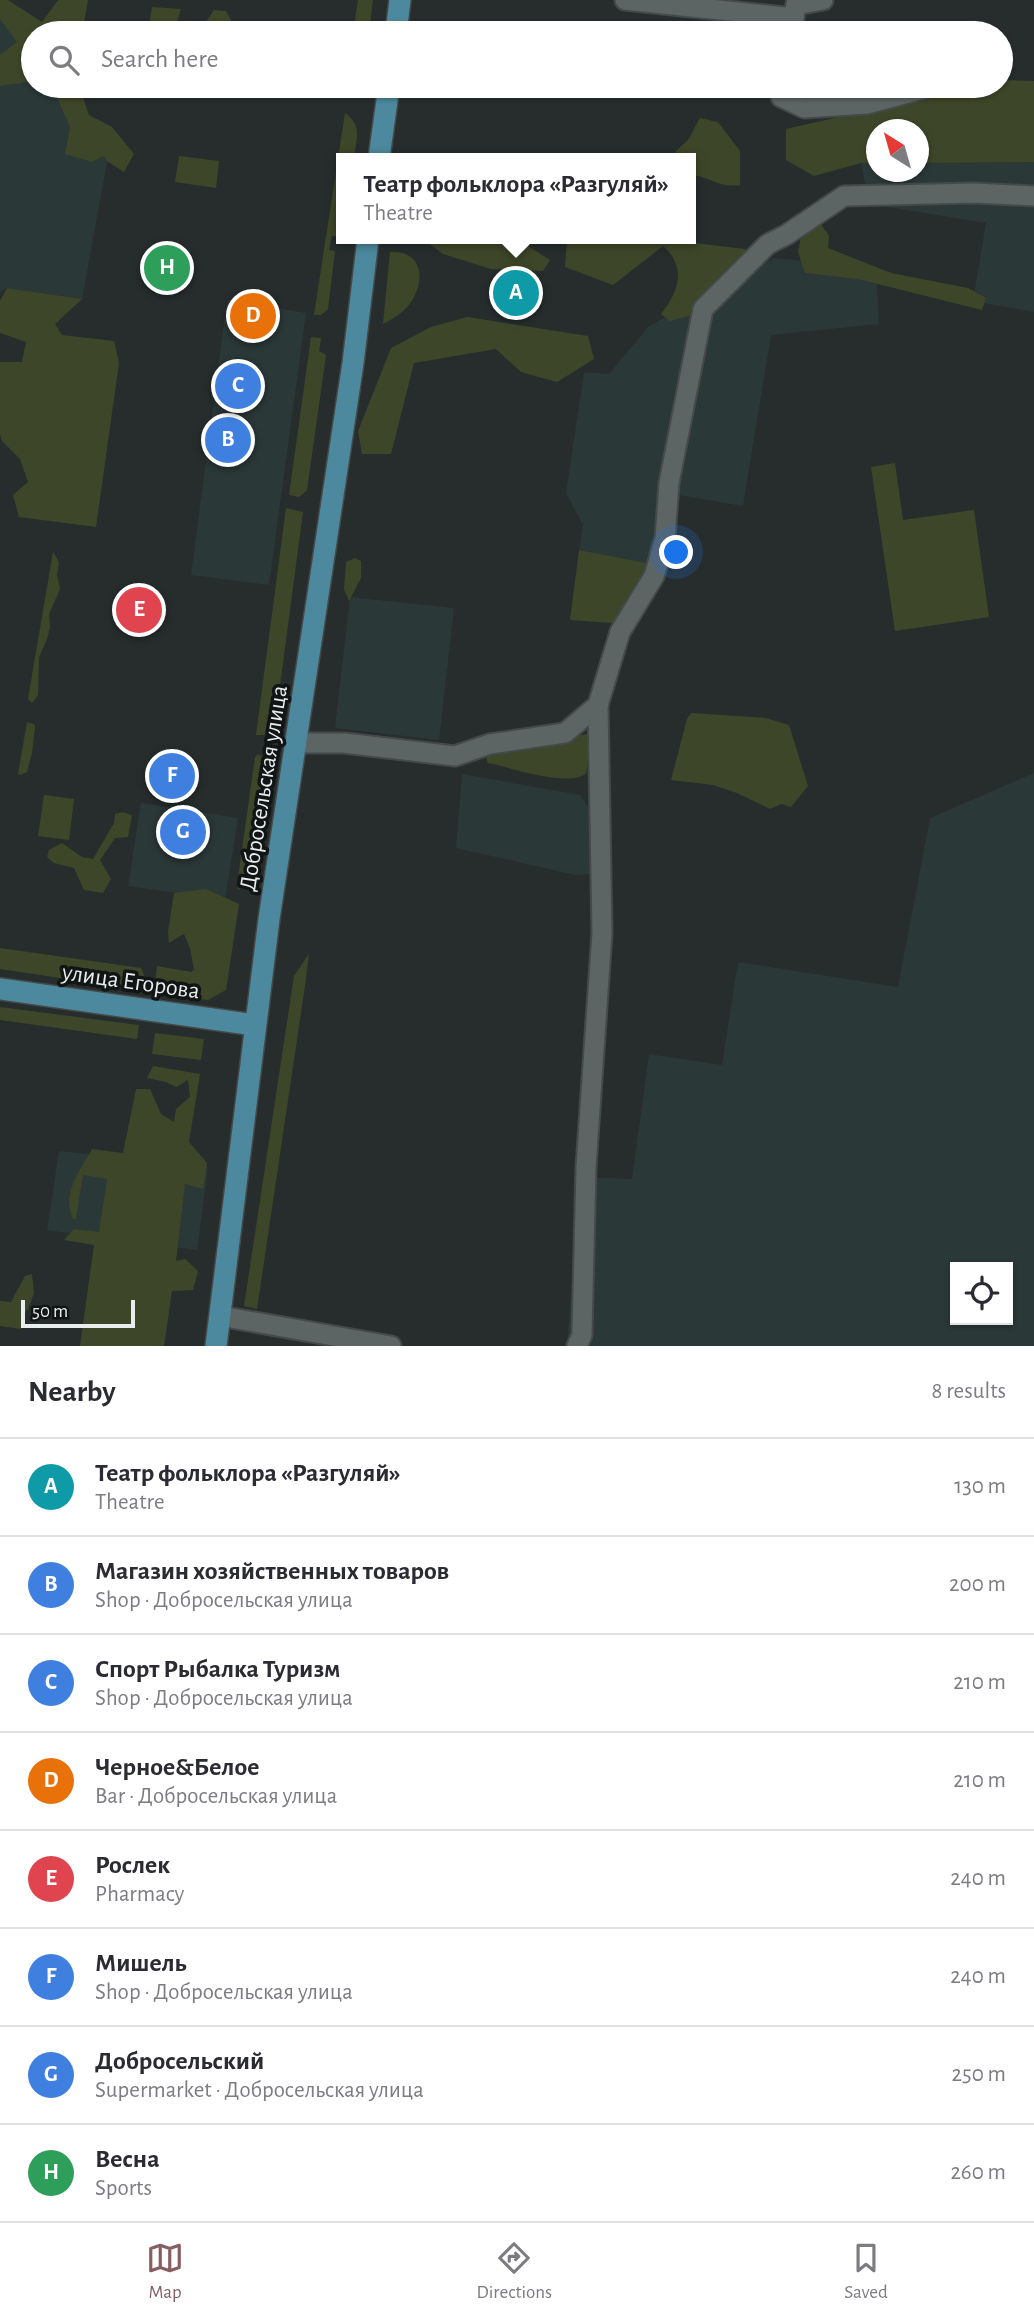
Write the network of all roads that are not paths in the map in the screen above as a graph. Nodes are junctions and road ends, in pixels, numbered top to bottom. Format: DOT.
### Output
graph roads {
  1 [pos="400,0"];
  2 [pos="625,0"];
  3 [pos="823,0"];
  4 [pos="794,14"];
  5 [pos="397,21"];
  6 [pos="387,98"];
  7 [pos="783,98"];
  8 [pos="889,98"];
  9 [pos="380,153"];
  10 [pos="1034,196"];
  11 [pos="367,244"];
  12 [pos="598,705"];
  13 [pos="297,743"];
  14 [pos="0,989"];
  15 [pos="255,1025"];
  16 [pos="220,1315"];
  17 [pos="216,1346"];
  18 [pos="391,1346"];
  19 [pos="577,1346"];
  1 -- 5 [label="main road"];
  2 -- 4 [label="street"];
  3 -- 4 [label="street"];
  6 -- 9 [label="main road"];
  7 -- 8 [label="street"];
  10 -- 12 [label="street"];
  11 -- 13 [label="main road, Добросельская улица"];
  12 -- 13 [label="street"];
  12 -- 19 [label="street"];
  13 -- 15 [label="main road, Добросельская улица"];
  14 -- 15 [label="main road, улица Егорова"];
  15 -- 16 [label="main road, Добросельская улица"];
  16 -- 17 [label="main road, Добросельская улица"];
  16 -- 18 [label="street"];
}
